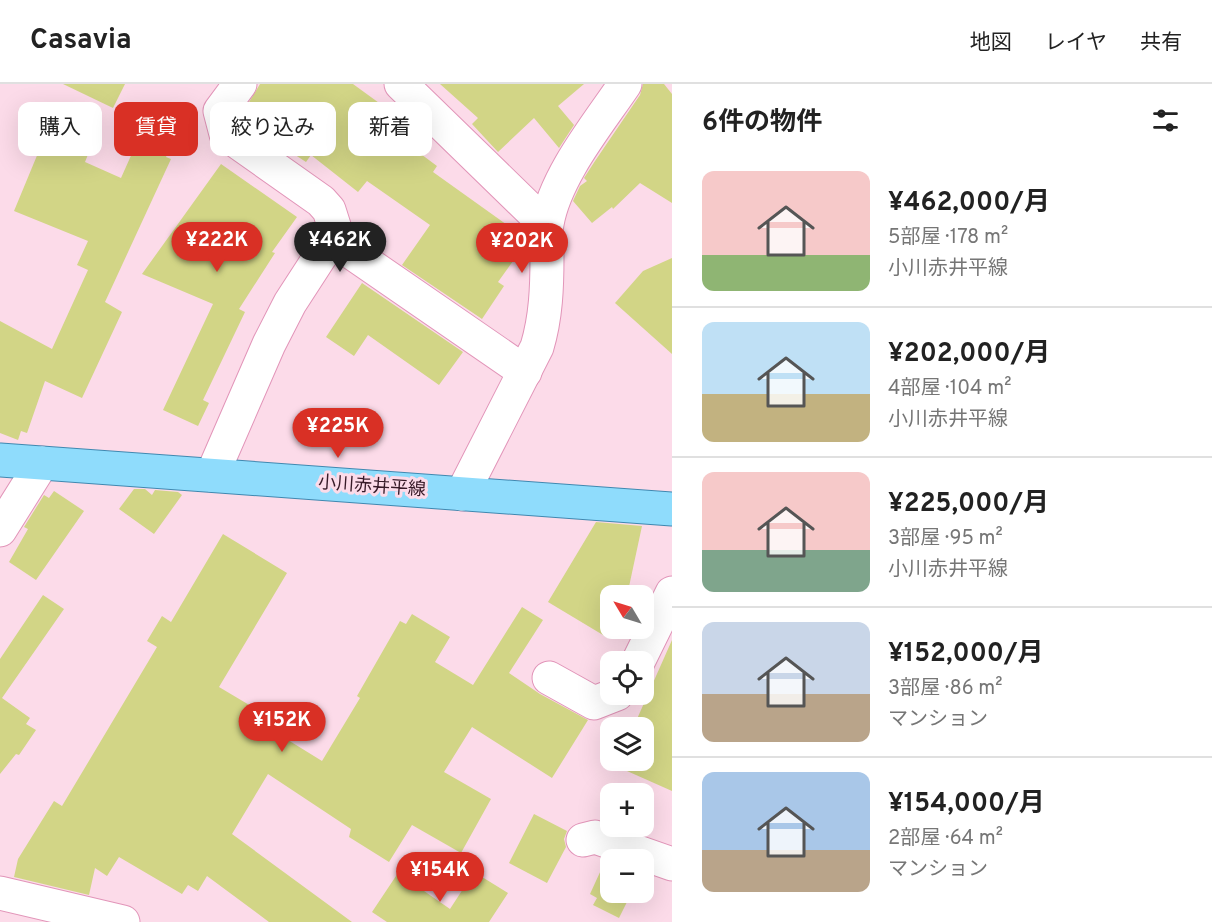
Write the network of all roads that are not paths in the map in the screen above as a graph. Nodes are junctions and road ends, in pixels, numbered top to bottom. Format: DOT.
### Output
graph roads {
  1 [pos="240,84"];
  2 [pos="401,84"];
  3 [pos="619,87"];
  4 [pos="546,225"];
  5 [pos="332,239"];
  6 [pos="525,372"];
  7 [pos="0,460"];
  8 [pos="42,463"];
  9 [pos="212,475"];
  10 [pos="462,494"];
  11 [pos="672,508"];
  12 [pos="0,530"];
  13 [pos="672,593"];
  14 [pos="643,651"];
  15 [pos="549,678"];
  16 [pos="600,701"];
  17 [pos="583,840"];
  18 [pos="672,864"];
  19 [pos="0,893"];
  20 [pos="123,922"];
  1 -- 5 [label="street"];
  2 -- 4 [label="street"];
  3 -- 4 [label="street"];
  4 -- 6 [label="street"];
  5 -- 6 [label="street"];
  5 -- 9 [label="street"];
  6 -- 10 [label="street"];
  7 -- 8 [label="main road, 小川赤井平線"];
  8 -- 9 [label="main road, 小川赤井平線"];
  8 -- 12 [label="street"];
  9 -- 10 [label="main road, 小川赤井平線"];
  10 -- 11 [label="main road, 小川赤井平線"];
  13 -- 14 [label="street"];
  15 -- 16 [label="street"];
  17 -- 18 [label="street"];
  19 -- 20 [label="street"];
}
